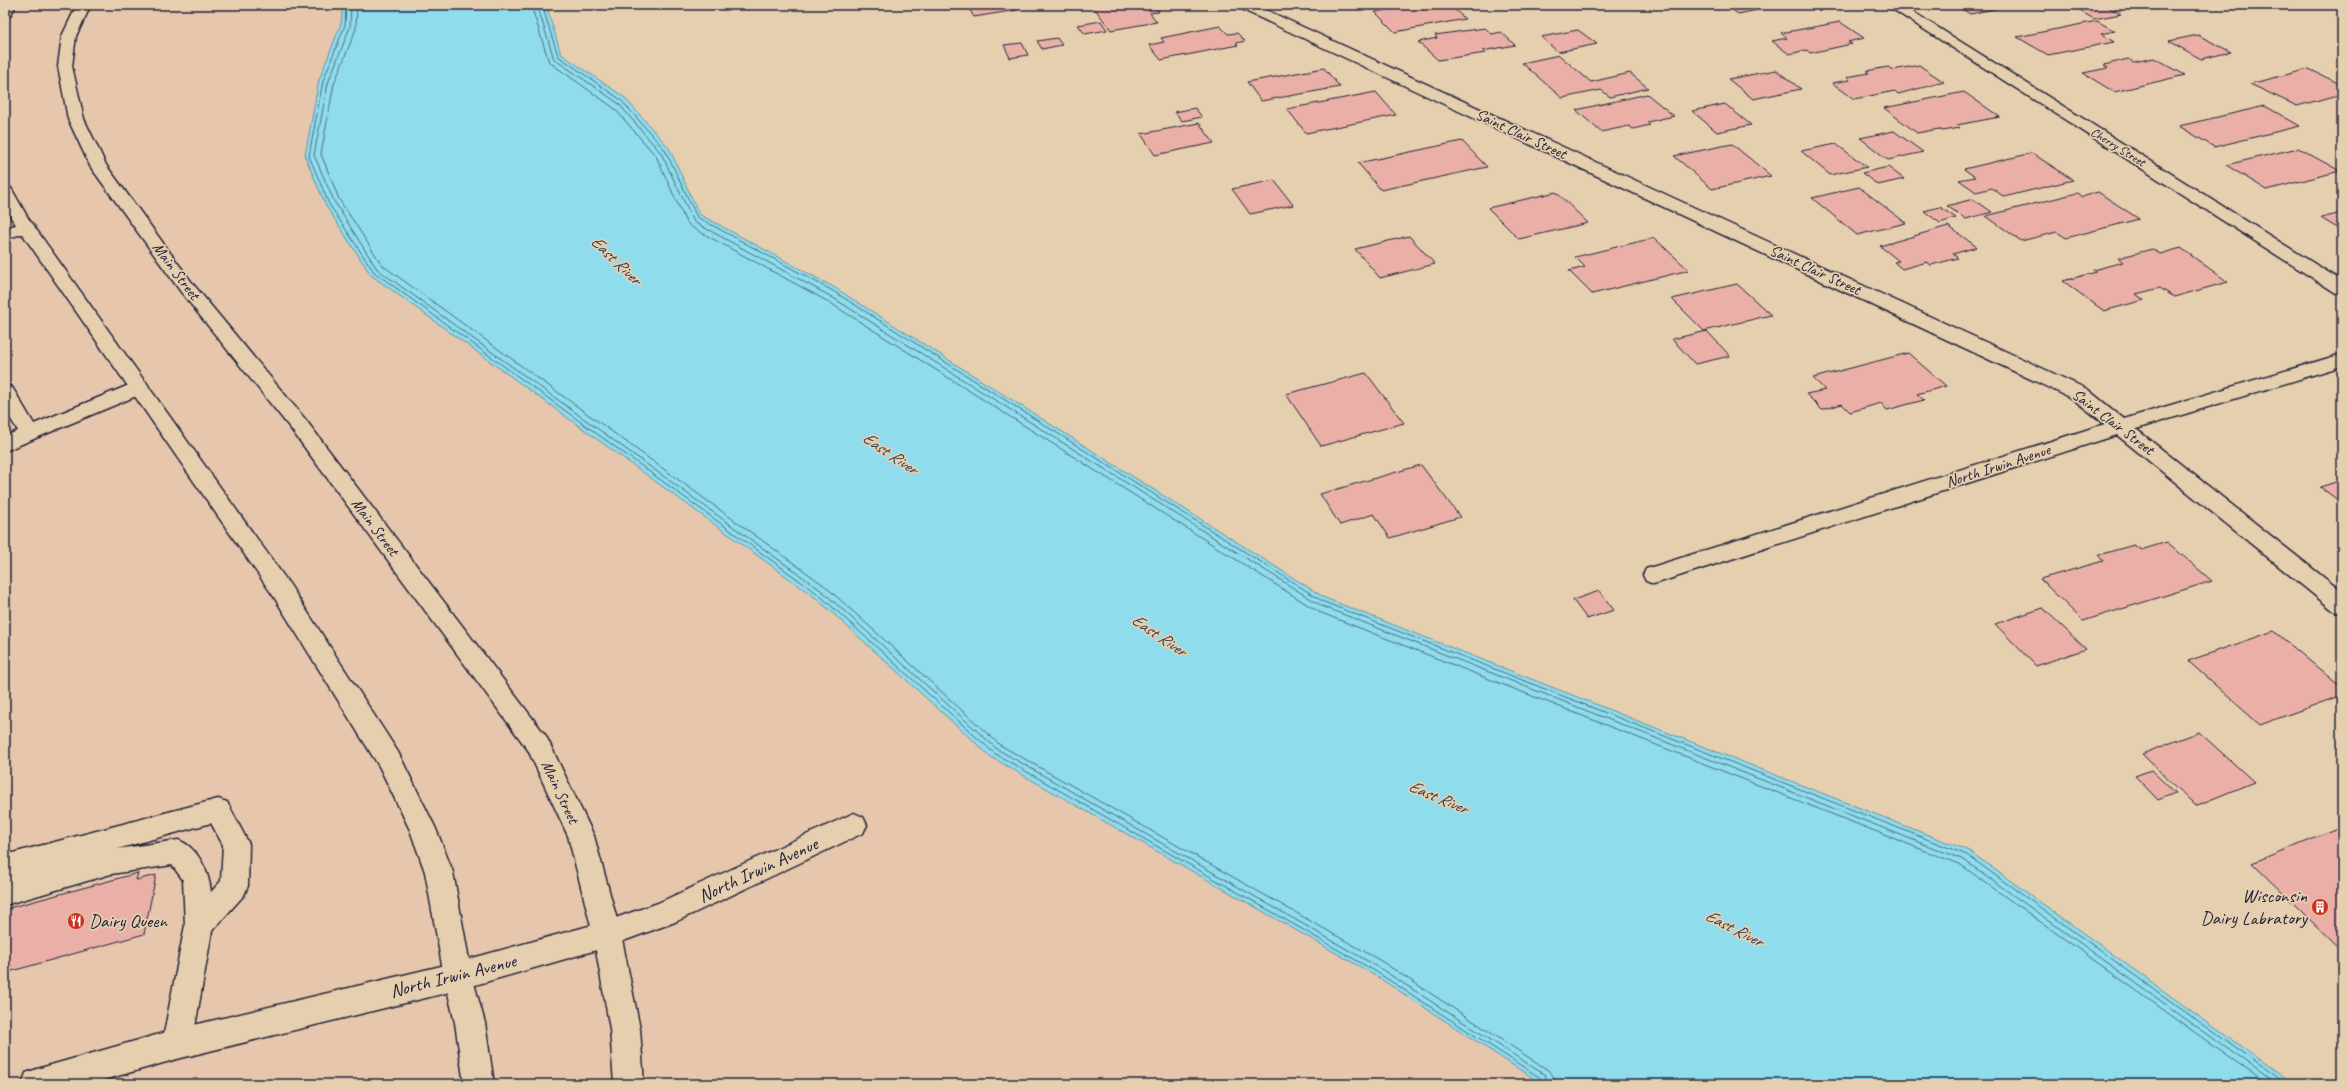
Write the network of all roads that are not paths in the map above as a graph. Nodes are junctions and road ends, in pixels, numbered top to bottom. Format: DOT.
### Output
graph roads {
  1 [pos="9,5"];
  2 [pos="84,5"];
  3 [pos="1244,5"];
  4 [pos="1893,5"];
  5 [pos="5,14"];
  6 [pos="5,192"];
  7 [pos="15,230"];
  8 [pos="2342,289"];
  9 [pos="2342,360"];
  10 [pos="139,387"];
  11 [pos="5,392"];
  12 [pos="2122,426"];
  13 [pos="30,433"];
  14 [pos="5,444"];
  15 [pos="1654,575"];
  16 [pos="2342,605"];
  17 [pos="854,825"];
  18 [pos="5,867"];
  19 [pos="5,892"];
  20 [pos="199,925"];
  21 [pos="607,934"];
  22 [pos="458,976"];
  23 [pos="177,1044"];
  24 [pos="37,1084"];
  25 [pos="479,1084"];
  26 [pos="629,1084"];
  1 -- 5 [label="street"];
  2 -- 21 [label="street, Main Street"];
  3 -- 12 [label="street, Saint Clair Street"];
  4 -- 8 [label="street, Cherry Street"];
  6 -- 7 [label="street"];
  7 -- 10 [label="street"];
  9 -- 12 [label="street, North Irwin Avenue"];
  10 -- 13 [label="street"];
  10 -- 22 [label="street"];
  11 -- 13 [label="street"];
  12 -- 15 [label="street, North Irwin Avenue"];
  12 -- 16 [label="street, Saint Clair Street"];
  13 -- 14 [label="street"];
  17 -- 21 [label="street, North Irwin Avenue"];
  18 -- 20 [label="street"];
  19 -- 20 [label="street"];
  20 -- 23 [label="street"];
  21 -- 22 [label="street, North Irwin Avenue"];
  21 -- 26 [label="street, Main Street"];
  22 -- 23 [label="street, North Irwin Avenue"];
  22 -- 25 [label="street"];
  23 -- 24 [label="street, North Irwin Avenue"];
}
